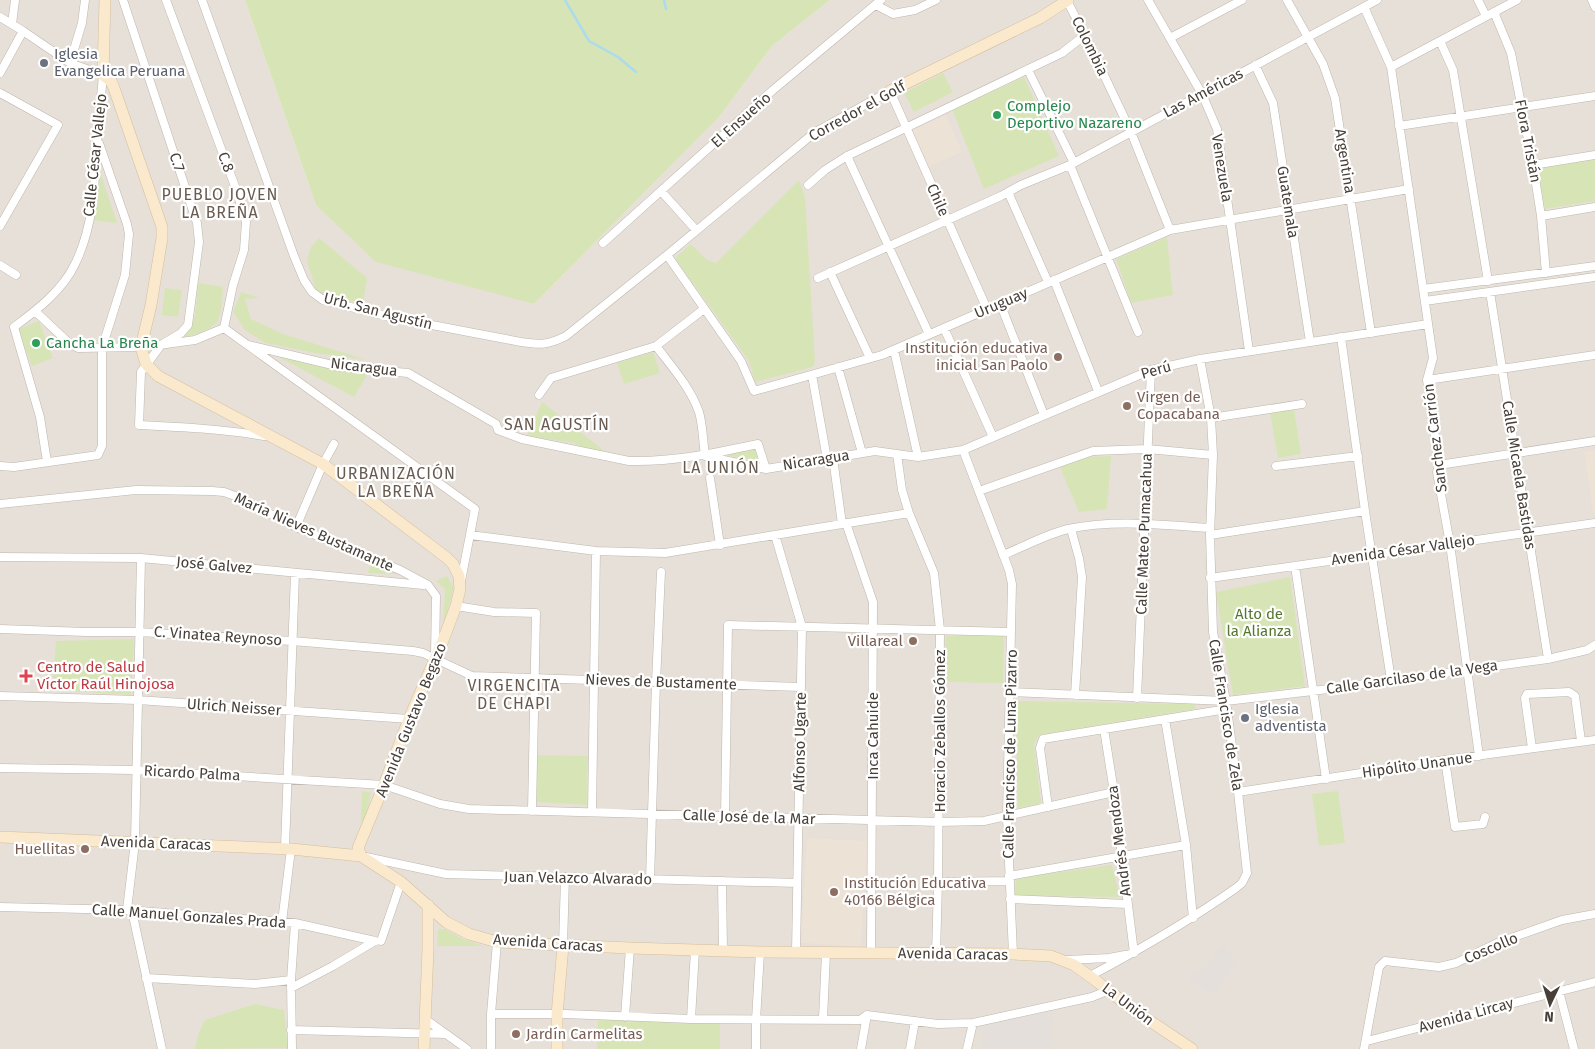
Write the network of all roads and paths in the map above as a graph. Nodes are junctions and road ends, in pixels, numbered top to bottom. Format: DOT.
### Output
graph roads {
  1 [pos="16,0"];
  2 [pos="85,0"];
  3 [pos="105,0"];
  4 [pos="123,0"];
  5 [pos="166,0"];
  6 [pos="202,0"];
  7 [pos="936,0"];
  8 [pos="1067,0"];
  9 [pos="1148,0"];
  10 [pos="1242,0"];
  11 [pos="1287,0"];
  12 [pos="1377,0"];
  13 [pos="1478,0"];
  14 [pos="1517,0"];
  15 [pos="1592,0"];
  16 [pos="878,2"];
  17 [pos="1364,7"];
  18 [pos="1595,7"];
  19 [pos="1494,12"];
  20 [pos="1486,16"];
  21 [pos="0,18"];
  22 [pos="12,24"];
  23 [pos="23,31"];
  24 [pos="1085,35"];
  25 [pos="1308,37"];
  26 [pos="1170,38"];
  27 [pos="1440,41"];
  28 [pos="70,63"];
  29 [pos="1255,65"];
  30 [pos="1391,67"];
  31 [pos="1028,70"];
  32 [pos="0,73"];
  33 [pos="103,75"];
  34 [pos="890,91"];
  35 [pos="0,93"];
  36 [pos="1202,94"];
  37 [pos="1595,96"];
  38 [pos="1521,107"];
  39 [pos="1460,117"];
  40 [pos="1400,126"];
  41 [pos="906,129"];
  42 [pos="1131,132"];
  43 [pos="97,139"];
  44 [pos="1595,155"];
  45 [pos="847,156"];
  46 [pos="1072,164"];
  47 [pos="1533,165"];
  48 [pos="808,185"];
  49 [pos="1408,189"];
  50 [pos="661,191"];
  51 [pos="1008,192"];
  52 [pos="1350,199"];
  53 [pos="1595,207"];
  54 [pos="1290,209"];
  55 [pos="1541,216"];
  56 [pos="946,220"];
  57 [pos="1230,220"];
  58 [pos="0,226"];
  59 [pos="696,230"];
  60 [pos="1170,230"];
  61 [pos="603,243"];
  62 [pos="888,246"];
  63 [pos="666,255"];
  64 [pos="1107,257"];
  65 [pos="0,265"];
  66 [pos="1595,266"];
  67 [pos="830,272"];
  68 [pos="1546,273"];
  69 [pos="16,276"];
  70 [pos="1595,277"];
  71 [pos="818,278"];
  72 [pos="1051,281"];
  73 [pos="1488,281"];
  74 [pos="1423,290"];
  75 [pos="1490,292"];
  76 [pos="1425,301"];
  77 [pos="1000,303"];
  78 [pos="704,309"];
  79 [pos="987,309"];
  80 [pos="35,311"];
  81 [pos="1428,324"];
  82 [pos="224,328"];
  83 [pos="944,328"];
  84 [pos="1138,332"];
  85 [pos="1371,333"];
  86 [pos="929,334"];
  87 [pos="1341,337"];
  88 [pos="1310,342"];
  89 [pos="161,345"];
  90 [pos="248,345"];
  91 [pos="656,346"];
  92 [pos="142,347"];
  93 [pos="102,348"];
  94 [pos="894,350"];
  95 [pos="1248,351"];
  96 [pos="1595,355"];
  97 [pos="870,358"];
  98 [pos="1200,359"];
  99 [pos="146,364"];
  100 [pos="838,367"];
  101 [pos="1502,369"];
  102 [pos="1151,370"];
  103 [pos="812,375"];
  104 [pos="1426,380"];
  105 [pos="1098,391"];
  106 [pos="539,395"];
  107 [pos="1302,404"];
  108 [pos="1044,415"];
  109 [pos="1211,418"];
  110 [pos="993,437"];
  111 [pos="273,438"];
  112 [pos="1595,441"];
  113 [pos="334,444"];
  114 [pos="1147,449"];
  115 [pos="963,450"];
  116 [pos="862,452"];
  117 [pos="1516,453"];
  118 [pos="897,454"];
  119 [pos="1213,455"];
  120 [pos="705,456"];
  121 [pos="1358,456"];
  122 [pos="918,457"];
  123 [pos="830,458"];
  124 [pos="47,462"];
  125 [pos="323,464"];
  126 [pos="1439,465"];
  127 [pos="0,466"];
  128 [pos="1276,466"];
  129 [pos="766,468"];
  130 [pos="710,478"];
  131 [pos="979,491"];
  132 [pos="0,504"];
  133 [pos="1365,511"];
  134 [pos="909,513"];
  135 [pos="1595,523"];
  136 [pos="844,524"];
  137 [pos="1144,524"];
  138 [pos="296,527"];
  139 [pos="1071,529"];
  140 [pos="1210,531"];
  141 [pos="1528,533"];
  142 [pos="470,535"];
  143 [pos="775,535"];
  144 [pos="1450,544"];
  145 [pos="720,545"];
  146 [pos="596,551"];
  147 [pos="1003,555"];
  148 [pos="1372,555"];
  149 [pos="0,557"];
  150 [pos="141,558"];
  151 [pos="1294,566"];
  152 [pos="295,572"];
  153 [pos="662,572"];
  154 [pos="1210,578"];
  155 [pos="460,583"];
  156 [pos="428,585"];
  157 [pos="456,606"];
  158 [pos="802,627"];
  159 [pos="873,628"];
  160 [pos="0,629"];
  161 [pos="940,630"];
  162 [pos="139,632"];
  163 [pos="1011,632"];
  164 [pos="292,641"];
  165 [pos="1595,645"];
  166 [pos="435,659"];
  167 [pos="1548,659"];
  168 [pos="1468,669"];
  169 [pos="535,678"];
  170 [pos="594,680"];
  171 [pos="1391,680"];
  172 [pos="656,682"];
  173 [pos="727,684"];
  174 [pos="801,687"];
  175 [pos="1313,691"];
  176 [pos="1010,692"];
  177 [pos="0,696"];
  178 [pos="1075,696"];
  179 [pos="1137,698"];
  180 [pos="138,700"];
  181 [pos="1227,705"];
  182 [pos="290,710"];
  183 [pos="409,719"];
  184 [pos="1166,719"];
  185 [pos="1104,728"];
  186 [pos="1595,740"];
  187 [pos="1581,741"];
  188 [pos="1532,748"];
  189 [pos="1479,756"];
  190 [pos="1445,760"];
  191 [pos="0,768"];
  192 [pos="136,770"];
  193 [pos="287,779"];
  194 [pos="1326,779"];
  195 [pos="384,785"];
  196 [pos="1114,792"];
  197 [pos="1238,792"];
  198 [pos="1048,807"];
  199 [pos="532,811"];
  200 [pos="592,812"];
  201 [pos="652,814"];
  202 [pos="725,816"];
  203 [pos="1007,816"];
  204 [pos="1485,817"];
  205 [pos="798,818"];
  206 [pos="872,820"];
  207 [pos="939,822"];
  208 [pos="1,840"];
  209 [pos="135,842"];
  210 [pos="1186,845"];
  211 [pos="288,848"];
  212 [pos="361,856"];
  213 [pos="1122,856"];
  214 [pos="565,878"];
  215 [pos="1009,878"];
  216 [pos="650,880"];
  217 [pos="401,882"];
  218 [pos="722,882"];
  219 [pos="938,882"];
  220 [pos="797,883"];
  221 [pos="1010,898"];
  222 [pos="1127,904"];
  223 [pos="428,906"];
  224 [pos="0,907"];
  225 [pos="130,911"];
  226 [pos="1595,914"];
  227 [pos="1193,918"];
  228 [pos="282,922"];
  229 [pos="295,923"];
  230 [pos="378,941"];
  231 [pos="497,942"];
  232 [pos="563,946"];
  233 [pos="630,948"];
  234 [pos="695,950"];
  235 [pos="723,951"];
  236 [pos="760,952"];
  237 [pos="796,952"];
  238 [pos="826,953"];
  239 [pos="871,953"];
  240 [pos="1134,953"];
  241 [pos="936,954"];
  242 [pos="1013,954"];
  243 [pos="1063,960"];
  244 [pos="1090,976"];
  245 [pos="146,978"];
  246 [pos="1595,982"];
  247 [pos="291,984"];
  248 [pos="1109,990"];
  249 [pos="1558,991"];
  250 [pos="491,1014"];
  251 [pos="557,1015"];
  252 [pos="867,1016"];
  253 [pos="625,1017"];
  254 [pos="425,1019"];
  255 [pos="691,1019"];
  256 [pos="823,1019"];
  257 [pos="756,1020"];
  258 [pos="915,1021"];
  259 [pos="973,1023"];
  260 [pos="291,1030"];
  261 [pos="424,1034"];
  262 [pos="445,1034"];
  263 [pos="1366,1045"];
  264 [pos="161,1048"];
  265 [pos="292,1049"];
  266 [pos="424,1049"];
  267 [pos="467,1049"];
  268 [pos="491,1049"];
  269 [pos="557,1049"];
  270 [pos="756,1049"];
  271 [pos="861,1049"];
  272 [pos="910,1049"];
  273 [pos="968,1049"];
  274 [pos="1192,1049"];
  275 [pos="1574,1049"];
  1 -- 22 [label="street"];
  2 -- 28 [label="street"];
  3 -- 33 [label="main road"];
  4 -- 89 [label="street, C.7"];
  5 -- 82 [label="street, C.8"];
  6 -- 63 [label="street, Urb. San Agustín"];
  7 -- 16 [label="street"];
  8 -- 24 [label="street, Colombia"];
  8 -- 34 [label="main road, Corredor el Golf"];
  9 -- 26 [label="street, Venezuela"];
  10 -- 26 [label="street"];
  11 -- 25 [label="street, Argentina"];
  12 -- 17 [label="street, Las Américas"];
  13 -- 20 [label="street"];
  14 -- 19 [label="street"];
  15 -- 18 [label="street"];
  16 -- 50 [label="street, El Ensueño"];
  17 -- 25 [label="street, Las Américas"];
  17 -- 30 [label="street, Sanchez Carrión"];
  19 -- 20 [label="street"];
  19 -- 38 [label="street, Flora Tristán"];
  20 -- 27 [label="street"];
  21 -- 22 [label="street"];
  22 -- 23 [label="street"];
  23 -- 28 [label="street"];
  23 -- 32 [label="street"];
  24 -- 31 [label="street"];
  24 -- 42 [label="street, Colombia"];
  25 -- 29 [label="street, Las Américas"];
  25 -- 52 [label="street, Argentina"];
  26 -- 36 [label="street, Venezuela"];
  27 -- 30 [label="street"];
  27 -- 39 [label="street"];
  28 -- 33 [label="street"];
  29 -- 36 [label="street, Las Américas"];
  29 -- 54 [label="street, Guatemala"];
  30 -- 40 [label="street, Sanchez Carrión"];
  31 -- 41 [label="street"];
  31 -- 46 [label="street"];
  33 -- 43 [label="street, Calle César Vallejo"];
  33 -- 92 [label="main road"];
  34 -- 41 [label="street, Chile"];
  34 -- 59 [label="street, Corredor el Golf"];
  35 -- 58 [label="street"];
  36 -- 42 [label="street, Las Américas"];
  36 -- 57 [label="street, Venezuela"];
  37 -- 38 [label="street"];
  38 -- 39 [label="street"];
  38 -- 47 [label="street, Flora Tristán"];
  39 -- 40 [label="street"];
  39 -- 73 [label="street"];
  40 -- 49 [label="street, Sanchez Carrión"];
  41 -- 45 [label="street"];
  41 -- 56 [label="street, Chile"];
  42 -- 46 [label="street, Las Américas"];
  42 -- 60 [label="street, Colombia"];
  43 -- 80 [label="street, Calle César Vallejo"];
  43 -- 93 [label="street"];
  44 -- 47 [label="street"];
  45 -- 48 [label="street"];
  45 -- 62 [label="street"];
  46 -- 51 [label="street, Las Américas"];
  46 -- 64 [label="street"];
  47 -- 55 [label="street, Flora Tristán"];
  49 -- 52 [label="street, Uruguay"];
  49 -- 74 [label="street, Sanchez Carrión"];
  50 -- 59 [label="street"];
  50 -- 61 [label="street, El Ensueño"];
  51 -- 56 [label="street, Las Américas"];
  51 -- 72 [label="street"];
  52 -- 54 [label="street, Uruguay"];
  52 -- 85 [label="street, Argentina"];
  53 -- 55 [label="street"];
  54 -- 57 [label="street, Uruguay"];
  54 -- 88 [label="street, Guatemala"];
  55 -- 68 [label="street, Flora Tristán"];
  56 -- 62 [label="street, Las Américas"];
  56 -- 79 [label="street, Chile"];
  57 -- 60 [label="street, Uruguay"];
  57 -- 95 [label="street, Venezuela"];
  59 -- 63 [label="street, Corredor el Golf"];
  60 -- 64 [label="street, Uruguay"];
  62 -- 67 [label="street, Las Américas"];
  62 -- 86 [label="street"];
  63 -- 78 [label="street, Uruguay"];
  64 -- 72 [label="street, Uruguay"];
  64 -- 84 [label="street"];
  65 -- 69 [label="street"];
  66 -- 68 [label="street"];
  67 -- 71 [label="street, Las Américas"];
  67 -- 97 [label="street"];
  68 -- 73 [label="street"];
  70 -- 75 [label="street"];
  72 -- 77 [label="street, Uruguay"];
  72 -- 105 [label="street"];
  73 -- 74 [label="street"];
  74 -- 76 [label="street, Sanchez Carrión"];
  75 -- 76 [label="street"];
  75 -- 101 [label="street, Calle Micaela Bastidas"];
  76 -- 81 [label="street, Sanchez Carrión"];
  77 -- 79 [label="street, Uruguay"];
  77 -- 108 [label="street"];
  78 -- 91 [label="street"];
  78 -- 103 [label="street, Uruguay"];
  79 -- 83 [label="street, Uruguay"];
  80 -- 93 [label="street"];
  80 -- 124 [label="street, Calle César Vallejo"];
  81 -- 85 [label="street, Perú"];
  81 -- 104 [label="street, Sanchez Carrión"];
  82 -- 89 [label="street"];
  82 -- 90 [label="street"];
  83 -- 86 [label="street, Uruguay"];
  83 -- 110 [label="street"];
  85 -- 87 [label="street, Perú"];
  86 -- 94 [label="street, Uruguay"];
  87 -- 88 [label="street, Perú"];
  87 -- 121 [label="street"];
  88 -- 95 [label="street, Perú"];
  89 -- 99 [label="street, C.7"];
  90 -- 120 [label="street, Nicaragua"];
  90 -- 142 [label="street"];
  91 -- 106 [label="street"];
  91 -- 120 [label="street"];
  92 -- 93 [label="street"];
  92 -- 99 [label="main road"];
  93 -- 124 [label="street"];
  94 -- 97 [label="street, Uruguay"];
  94 -- 122 [label="street"];
  95 -- 98 [label="street, Perú"];
  96 -- 101 [label="street"];
  97 -- 100 [label="street, Uruguay"];
  98 -- 102 [label="street, Perú"];
  98 -- 109 [label="street, Calle Francisco de Zela"];
  99 -- 111 [label="main road"];
  99 -- 111 [label="street"];
  100 -- 103 [label="street, Uruguay"];
  100 -- 116 [label="street"];
  101 -- 104 [label="street"];
  101 -- 117 [label="street, Calle Micaela Bastidas"];
  102 -- 105 [label="street, Perú"];
  102 -- 114 [label="street, Calle Mateo Pumacahua"];
  103 -- 123 [label="street, Inca Cahuide"];
  104 -- 126 [label="street, Sanchez Carrión"];
  105 -- 108 [label="street, Perú"];
  107 -- 109 [label="street"];
  108 -- 110 [label="street, Perú"];
  109 -- 119 [label="street, Calle Francisco de Zela"];
  110 -- 115 [label="street, Perú"];
  111 -- 125 [label="main road"];
  112 -- 117 [label="street"];
  113 -- 125 [label="street"];
  114 -- 119 [label="street"];
  114 -- 131 [label="street"];
  114 -- 137 [label="street, Calle Mateo Pumacahua"];
  115 -- 122 [label="street, Perú"];
  115 -- 131 [label="street, Calle Francisco de Luna Pizarro"];
  116 -- 118 [label="street, Nicaragua"];
  116 -- 123 [label="street, Nicaragua"];
  117 -- 126 [label="street"];
  117 -- 141 [label="street, Calle Micaela Bastidas"];
  118 -- 122 [label="street, Perú"];
  118 -- 134 [label="street, Horacio Zeballos Gómez"];
  119 -- 140 [label="street, Calle Francisco de Zela"];
  120 -- 129 [label="street, Nicaragua"];
  120 -- 129 [label="street"];
  121 -- 128 [label="street"];
  121 -- 133 [label="street"];
  123 -- 129 [label="street, Nicaragua"];
  123 -- 136 [label="street, Inca Cahuide"];
  124 -- 127 [label="street"];
  125 -- 138 [label="street"];
  125 -- 155 [label="main road"];
  126 -- 144 [label="street, Sanchez Carrión"];
  130 -- 145 [label="street"];
  131 -- 147 [label="street, Calle Francisco de Luna Pizarro"];
  132 -- 138 [label="street, María Nieves Bustamante"];
  133 -- 140 [label="street"];
  133 -- 148 [label="street"];
  134 -- 136 [label="street"];
  134 -- 161 [label="street, Horacio Zeballos Gómez"];
  135 -- 141 [label="street, Avenida César Vallejo"];
  136 -- 143 [label="street"];
  136 -- 159 [label="street, Inca Cahuide"];
  137 -- 139 [label="street"];
  137 -- 140 [label="street"];
  137 -- 179 [label="street, Calle Mateo Pumacahua"];
  138 -- 156 [label="street, María Nieves Bustamante"];
  139 -- 147 [label="street"];
  139 -- 178 [label="street"];
  140 -- 154 [label="street, Calle Francisco de Zela"];
  141 -- 144 [label="street, Avenida César Vallejo"];
  141 -- 167 [label="street, Calle Micaela Bastidas"];
  142 -- 146 [label="street"];
  142 -- 155 [label="street"];
  143 -- 145 [label="street"];
  143 -- 158 [label="street, Alfonso Ugarte"];
  144 -- 148 [label="street, Avenida César Vallejo"];
  144 -- 168 [label="street, Sanchez Carrión"];
  145 -- 146 [label="street"];
  146 -- 170 [label="street"];
  147 -- 163 [label="street, Calle Francisco de Luna Pizarro"];
  148 -- 151 [label="street, Avenida César Vallejo"];
  148 -- 171 [label="street"];
  149 -- 150 [label="street, José Galvez"];
  150 -- 152 [label="street, José Galvez"];
  150 -- 162 [label="street"];
  151 -- 154 [label="street, Avenida César Vallejo"];
  151 -- 175 [label="street"];
  152 -- 156 [label="street, José Galvez"];
  152 -- 164 [label="street"];
  153 -- 172 [label="street"];
  154 -- 181 [label="street, Calle Francisco de Zela"];
  155 -- 157 [label="main road, Avenida Gustavo Begazo"];
  156 -- 166 [label="street"];
  157 -- 166 [label="main road, Avenida Gustavo Begazo"];
  157 -- 169 [label="street"];
  158 -- 159 [label="street"];
  158 -- 173 [label="street"];
  158 -- 174 [label="street, Alfonso Ugarte"];
  159 -- 161 [label="street"];
  159 -- 206 [label="street, Inca Cahuide"];
  160 -- 162 [label="street, C. Vinatea Reynoso"];
  161 -- 163 [label="street"];
  161 -- 207 [label="street, Horacio Zeballos Gómez"];
  162 -- 164 [label="street, C. Vinatea Reynoso"];
  162 -- 180 [label="street"];
  163 -- 176 [label="street, Calle Francisco de Luna Pizarro"];
  164 -- 166 [label="street, C. Vinatea Reynoso"];
  164 -- 182 [label="street"];
  165 -- 167 [label="street, Calle Garcilaso de la Vega"];
  166 -- 169 [label="street, Nieves de Bustamente"];
  166 -- 183 [label="main road, Avenida Gustavo Begazo"];
  167 -- 168 [label="street, Calle Garcilaso de la Vega"];
  168 -- 171 [label="street, Calle Garcilaso de la Vega"];
  168 -- 189 [label="street, Sanchez Carrión"];
  169 -- 170 [label="street, Nieves de Bustamente"];
  169 -- 199 [label="street"];
  170 -- 172 [label="street, Nieves de Bustamente"];
  170 -- 200 [label="street"];
  171 -- 175 [label="street, Calle Garcilaso de la Vega"];
  172 -- 173 [label="street, Nieves de Bustamente"];
  172 -- 201 [label="street"];
  173 -- 174 [label="street, Nieves de Bustamente"];
  173 -- 202 [label="street"];
  174 -- 205 [label="street, Alfonso Ugarte"];
  175 -- 181 [label="street, Calle Garcilaso de la Vega"];
  175 -- 194 [label="street"];
  176 -- 178 [label="street"];
  176 -- 203 [label="street, Calle Francisco de Luna Pizarro"];
  177 -- 180 [label="street, Ulrich Neisser"];
  178 -- 179 [label="street"];
  179 -- 181 [label="street"];
  180 -- 182 [label="street, Ulrich Neisser"];
  180 -- 192 [label="street"];
  181 -- 184 [label="street"];
  181 -- 197 [label="street, Calle Francisco de Zela"];
  182 -- 183 [label="street, Ulrich Neisser"];
  182 -- 193 [label="street"];
  183 -- 195 [label="main road, Avenida Gustavo Begazo"];
  184 -- 185 [label="street"];
  184 -- 210 [label="street"];
  185 -- 196 [label="street, Andrés Mendoza"];
  185 -- 198 [label="street"];
  186 -- 187 [label="street, Hipólito Unanue"];
  187 -- 188 [label="street, Hipólito Unanue"];
  187 -- 188 [label="street"];
  188 -- 189 [label="street, Hipólito Unanue"];
  189 -- 190 [label="street, Hipólito Unanue"];
  190 -- 194 [label="street, Hipólito Unanue"];
  190 -- 204 [label="street"];
  191 -- 192 [label="street, Ricardo Palma"];
  192 -- 193 [label="street, Ricardo Palma"];
  192 -- 209 [label="street"];
  193 -- 195 [label="street, Ricardo Palma"];
  193 -- 211 [label="street"];
  194 -- 197 [label="street, Hipólito Unanue"];
  195 -- 199 [label="street, Calle José de la Mar"];
  195 -- 212 [label="main road, Avenida Gustavo Begazo"];
  196 -- 198 [label="street, Calle José de la Mar"];
  196 -- 213 [label="street, Andrés Mendoza"];
  197 -- 227 [label="street, Calle Francisco de Zela"];
  198 -- 203 [label="street, Calle José de la Mar"];
  199 -- 200 [label="street, Calle José de la Mar"];
  200 -- 201 [label="street, Calle José de la Mar"];
  201 -- 202 [label="street, Calle José de la Mar"];
  201 -- 216 [label="street"];
  202 -- 205 [label="street, Calle José de la Mar"];
  203 -- 207 [label="street, Calle José de la Mar"];
  203 -- 215 [label="street, Calle Francisco de Luna Pizarro"];
  205 -- 206 [label="street, Calle José de la Mar"];
  205 -- 220 [label="street, Alfonso Ugarte"];
  206 -- 207 [label="street, Calle José de la Mar"];
  206 -- 239 [label="street, Inca Cahuide"];
  207 -- 219 [label="street, Horacio Zeballos Gómez"];
  208 -- 209 [label="main road, Avenida Caracas"];
  209 -- 211 [label="main road, Avenida Caracas"];
  209 -- 225 [label="street"];
  210 -- 213 [label="street"];
  210 -- 227 [label="street"];
  211 -- 212 [label="main road, Avenida Caracas"];
  211 -- 228 [label="street"];
  212 -- 214 [label="street, Juan Velazco Alvarado"];
  212 -- 217 [label="main road, Avenida Caracas"];
  213 -- 215 [label="street"];
  213 -- 222 [label="street, Andrés Mendoza"];
  214 -- 216 [label="street, Juan Velazco Alvarado"];
  214 -- 232 [label="street"];
  215 -- 219 [label="street"];
  215 -- 221 [label="street, Calle Francisco de Luna Pizarro"];
  216 -- 218 [label="street, Juan Velazco Alvarado"];
  217 -- 223 [label="main road, Avenida Caracas"];
  217 -- 230 [label="street"];
  218 -- 220 [label="street, Juan Velazco Alvarado"];
  218 -- 235 [label="street"];
  219 -- 241 [label="street, Horacio Zeballos Gómez"];
  220 -- 237 [label="street, Alfonso Ugarte"];
  221 -- 222 [label="street"];
  221 -- 242 [label="street, Calle Francisco de Luna Pizarro"];
  222 -- 240 [label="street, Andrés Mendoza"];
  223 -- 231 [label="main road, Avenida Caracas"];
  223 -- 254 [label="main road"];
  224 -- 225 [label="street, Calle Manuel Gonzales Prada"];
  225 -- 228 [label="street, Calle Manuel Gonzales Prada"];
  225 -- 245 [label="street"];
  226 -- 263 [label="street, Coscollo"];
  227 -- 240 [label="street, Calle Francisco de Zela"];
  228 -- 229 [label="street, Calle Manuel Gonzales Prada"];
  229 -- 230 [label="street, Calle Manuel Gonzales Prada"];
  229 -- 247 [label="street"];
  230 -- 247 [label="street"];
  231 -- 232 [label="main road, Avenida Caracas"];
  231 -- 250 [label="street"];
  232 -- 233 [label="main road, Avenida Caracas"];
  232 -- 251 [label="main road"];
  233 -- 234 [label="main road, Avenida Caracas"];
  233 -- 253 [label="street"];
  234 -- 235 [label="main road, Avenida Caracas"];
  234 -- 255 [label="street"];
  235 -- 236 [label="main road, Avenida Caracas"];
  236 -- 237 [label="main road, Avenida Caracas"];
  236 -- 257 [label="street"];
  237 -- 238 [label="main road, Avenida Caracas"];
  238 -- 239 [label="main road, Avenida Caracas"];
  238 -- 256 [label="street"];
  239 -- 241 [label="main road, Avenida Caracas"];
  240 -- 243 [label="street, Calle Francisco de Zela"];
  240 -- 244 [label="street, Calle Francisco de Zela"];
  241 -- 242 [label="main road, Avenida Caracas"];
  242 -- 243 [label="main road, Avenida Caracas"];
  243 -- 244 [label="main road, La Unión"];
  244 -- 248 [label="main road, La Unión"];
  245 -- 247 [label="street"];
  245 -- 264 [label="street"];
  246 -- 249 [label="street, Avenida Lircay"];
  247 -- 260 [label="street"];
  248 -- 259 [label="street"];
  248 -- 274 [label="main road, La Unión"];
  249 -- 263 [label="street, Avenida Lircay"];
  249 -- 275 [label="street"];
  250 -- 251 [label="street"];
  250 -- 268 [label="street"];
  251 -- 253 [label="street"];
  251 -- 269 [label="main road"];
  252 -- 256 [label="street"];
  252 -- 258 [label="street"];
  252 -- 271 [label="street"];
  253 -- 255 [label="street"];
  254 -- 261 [label="main road"];
  254 -- 262 [label="street"];
  255 -- 257 [label="street"];
  256 -- 257 [label="street"];
  257 -- 270 [label="street"];
  258 -- 259 [label="street"];
  258 -- 272 [label="street"];
  259 -- 273 [label="street"];
  260 -- 261 [label="street"];
  260 -- 265 [label="street"];
  261 -- 262 [label="street"];
  261 -- 266 [label="main road"];
  262 -- 267 [label="street"];
}
